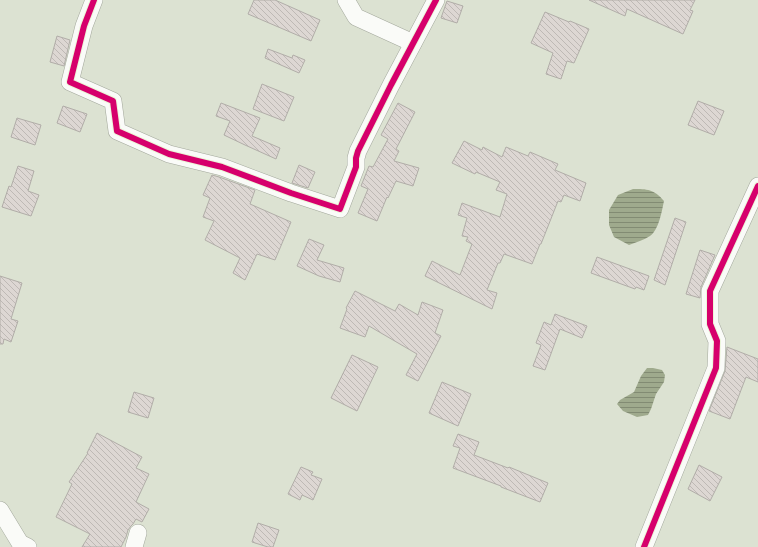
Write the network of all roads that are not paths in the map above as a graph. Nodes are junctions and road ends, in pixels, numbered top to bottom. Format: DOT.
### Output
graph roads {
  1 [pos="94,0"];
  2 [pos="346,0"];
  3 [pos="436,0"];
  4 [pos="413,43"];
  5 [pos="758,186"];
  6 [pos="0,510"];
  7 [pos="28,547"];
  8 [pos="644,547"];
  1 -- 4 [label="street"];
  2 -- 4 [label="street"];
  3 -- 4 [label="street"];
  5 -- 8 [label="street"];
  6 -- 7 [label="street"];
}
